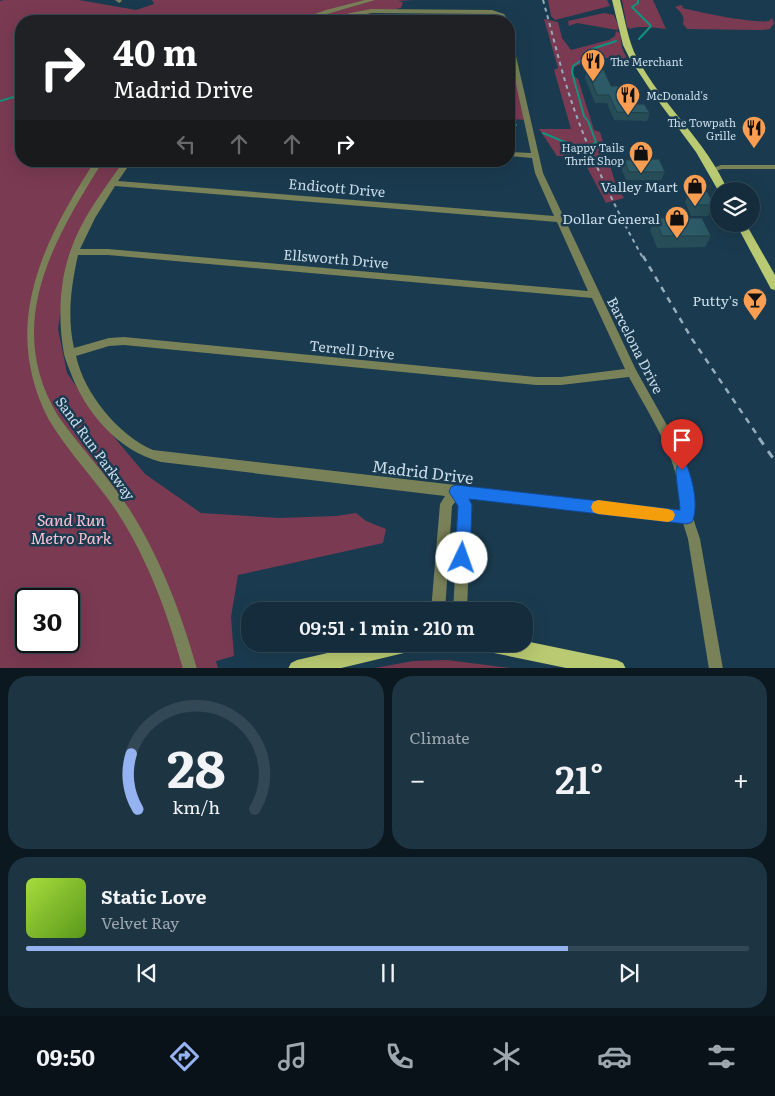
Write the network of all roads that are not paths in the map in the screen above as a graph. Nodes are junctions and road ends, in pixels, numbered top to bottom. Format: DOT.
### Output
graph roads {
  1 [pos="372,0"];
  2 [pos="616,0"];
  3 [pos="316,15"];
  4 [pos="353,15"];
  5 [pos="500,15"];
  6 [pos="515,88"];
  7 [pos="515,154"];
  8 [pos="534,156"];
  9 [pos="95,167"];
  10 [pos="124,167"];
  11 [pos="775,167"];
  12 [pos="712,170"];
  13 [pos="756,170"];
  14 [pos="775,172"];
  15 [pos="719,182"];
  16 [pos="112,183"];
  17 [pos="560,219"];
  18 [pos="745,232"];
  19 [pos="75,252"];
  20 [pos="775,286"];
  21 [pos="595,295"];
  22 [pos="70,354"];
  23 [pos="632,372"];
  24 [pos="456,492"];
  25 [pos="687,518"];
  26 [pos="439,602"];
  27 [pos="460,602"];
  28 [pos="368,652"];
  29 [pos="533,652"];
  30 [pos="190,668"];
  31 [pos="297,668"];
  32 [pos="618,668"];
  33 [pos="716,668"];
  1 -- 3 [label="street"];
  2 -- 12 [label="main road"];
  4 -- 5 [label="street"];
  6 -- 8 [label="street, Barcelona Drive"];
  7 -- 8 [label="street"];
  8 -- 17 [label="street, Barcelona Drive"];
  9 -- 30 [label="street, Sand Run Parkway"];
  10 -- 16 [label="street"];
  11 -- 13 [label="street"];
  12 -- 13 [label="street"];
  12 -- 15 [label="main road"];
  13 -- 14 [label="street"];
  16 -- 17 [label="street, Endicott Drive"];
  16 -- 19 [label="street"];
  17 -- 21 [label="street, Barcelona Drive"];
  18 -- 20 [label="main road"];
  19 -- 21 [label="street, Ellsworth Drive"];
  19 -- 22 [label="street"];
  21 -- 23 [label="street, Barcelona Drive"];
  22 -- 23 [label="street, Terrell Drive"];
  22 -- 24 [label="street, Madrid Drive"];
  23 -- 25 [label="street, Barcelona Drive"];
  24 -- 25 [label="street, Madrid Drive"];
  24 -- 26 [label="street"];
  24 -- 27 [label="street"];
  25 -- 33 [label="street, Barcelona Drive"];
  28 -- 31 [label="main road"];
  29 -- 32 [label="main road"];
}
